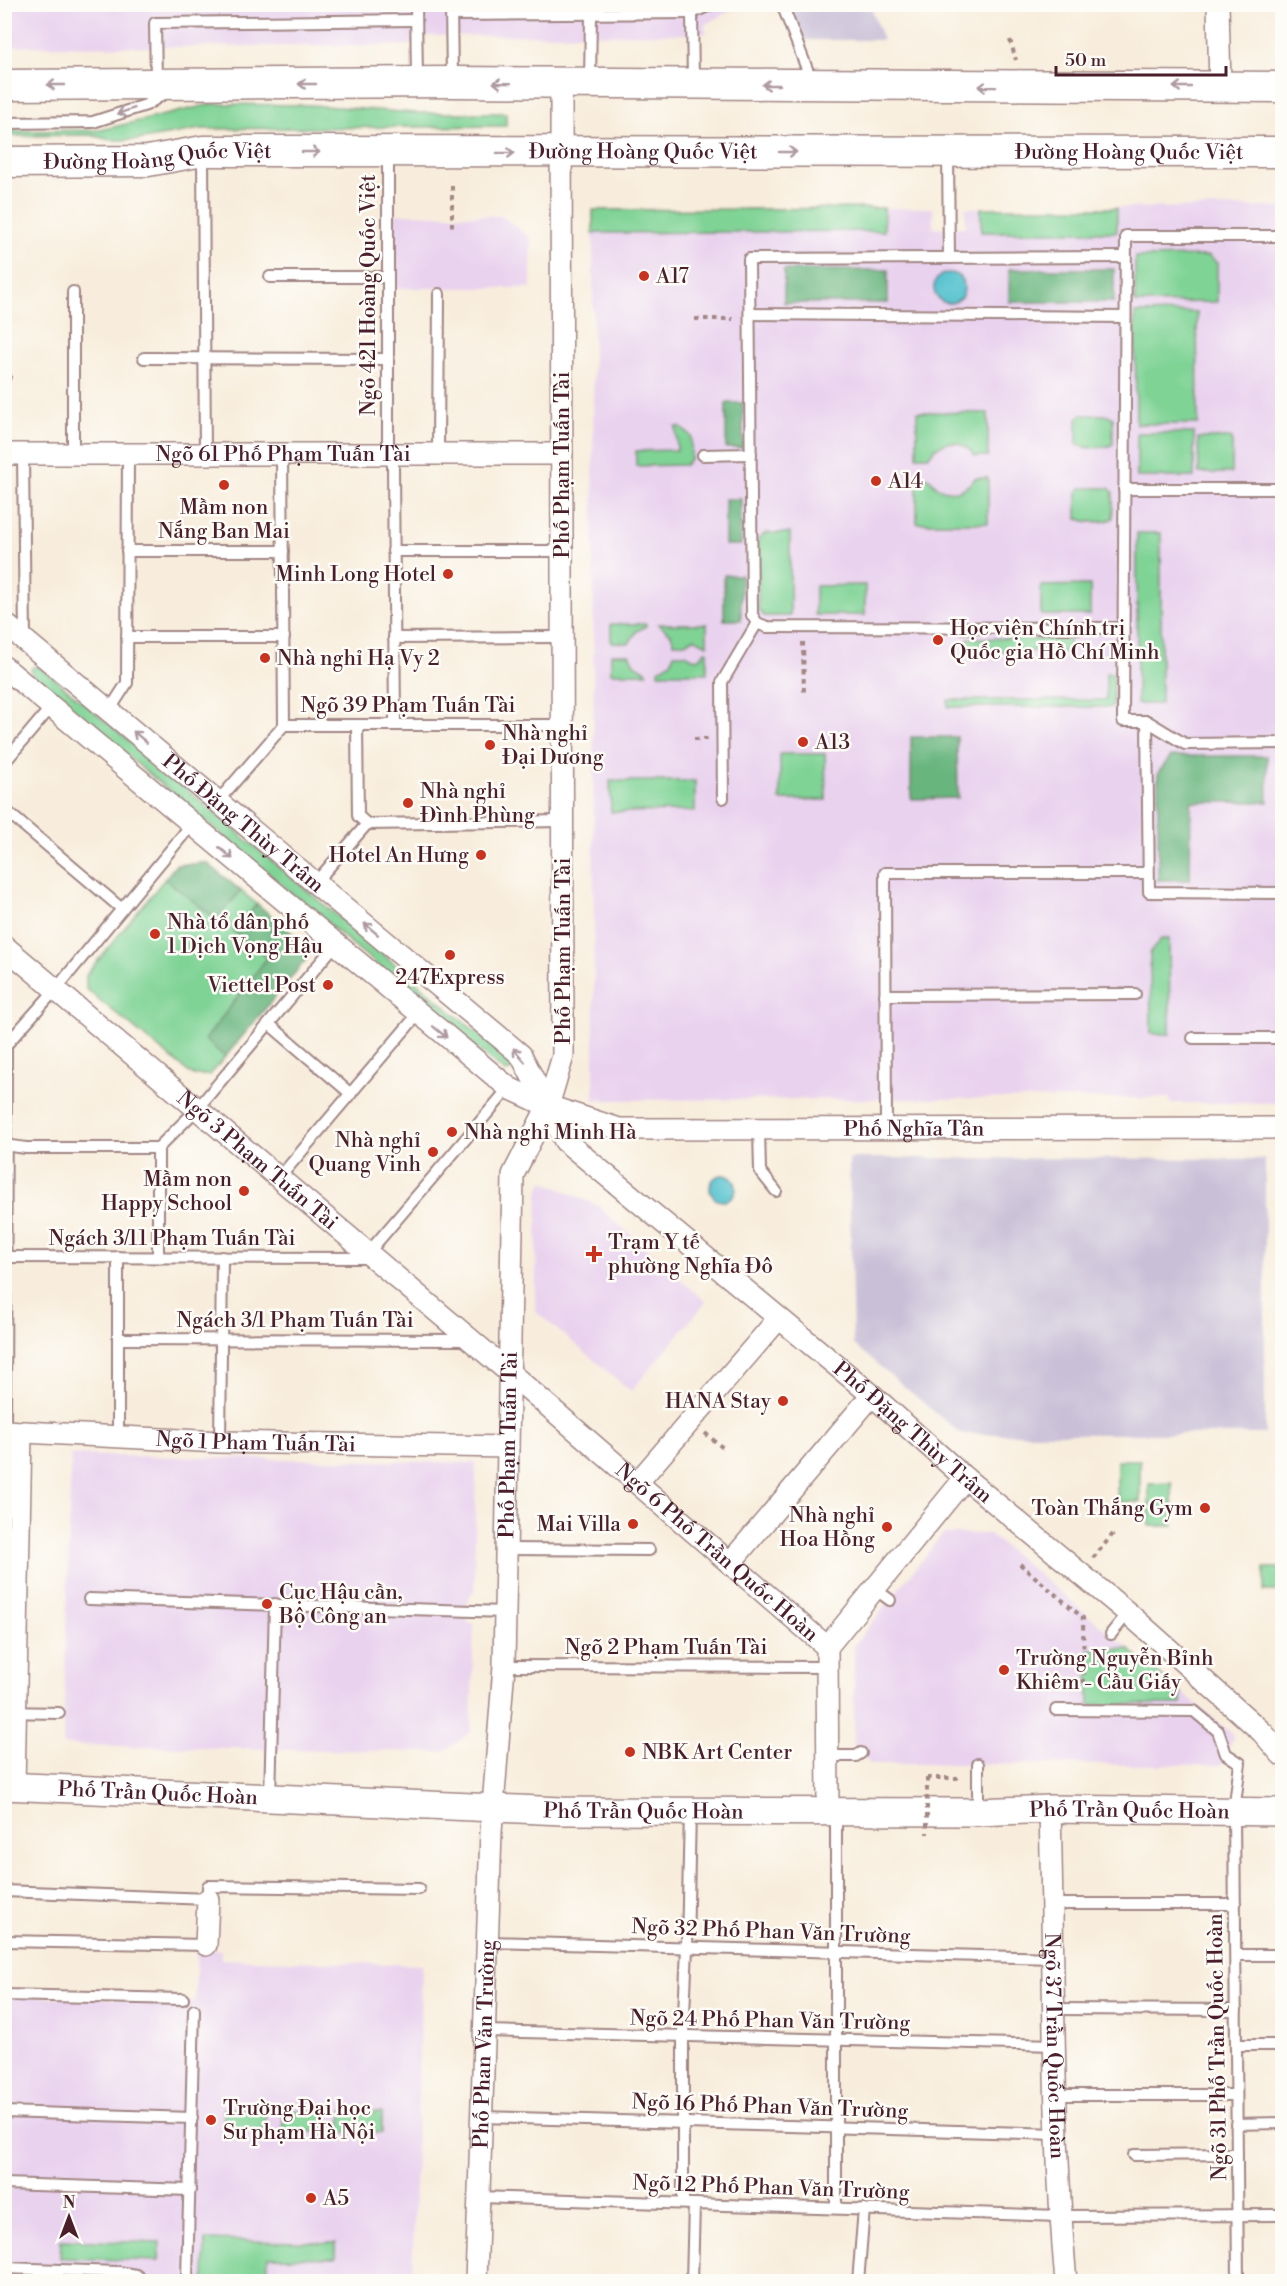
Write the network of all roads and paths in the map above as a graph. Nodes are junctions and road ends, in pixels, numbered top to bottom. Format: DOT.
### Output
graph roads {
  1 [pos="416,4"];
  2 [pos="712,4"];
  3 [pos="782,4"];
  4 [pos="1218,4"];
  5 [pos="451,10"];
  6 [pos="692,12"];
  7 [pos="591,15"];
  8 [pos="416,20"];
  9 [pos="452,82"];
  10 [pos="417,83"];
  11 [pos="167,84"];
  12 [pos="561,84"];
  13 [pos="590,84"];
  14 [pos="4,85"];
  15 [pos="693,85"];
  16 [pos="813,85"];
  17 [pos="1220,87"];
  18 [pos="1282,87"];
  19 [pos="4,123"];
  20 [pos="203,151"];
  21 [pos="388,152"];
  22 [pos="561,152"];
  23 [pos="948,152"];
  24 [pos="1282,152"];
  25 [pos="4,162"];
  26 [pos="452,186"];
  27 [pos="452,229"];
  28 [pos="1282,236"];
  29 [pos="1125,257"];
  30 [pos="949,258"];
  31 [pos="270,277"];
  32 [pos="388,277"];
  33 [pos="73,292"];
  34 [pos="438,294"];
  35 [pos="750,314"];
  36 [pos="1125,316"];
  37 [pos="695,319"];
  38 [pos="728,319"];
  39 [pos="144,358"];
  40 [pos="204,358"];
  41 [pos="388,359"];
  42 [pos="14,454"];
  43 [pos="73,454"];
  44 [pos="128,454"];
  45 [pos="205,454"];
  46 [pos="282,454"];
  47 [pos="391,454"];
  48 [pos="438,454"];
  49 [pos="562,454"];
  50 [pos="751,454"];
  51 [pos="703,455"];
  52 [pos="1124,489"];
  53 [pos="1282,489"];
  54 [pos="128,551"];
  55 [pos="283,551"];
  56 [pos="393,551"];
  57 [pos="562,551"];
  58 [pos="4,623"];
  59 [pos="757,623"];
  60 [pos="803,627"];
  61 [pos="1124,628"];
  62 [pos="128,637"];
  63 [pos="284,637"];
  64 [pos="562,637"];
  65 [pos="394,638"];
  66 [pos="25,641"];
  67 [pos="4,666"];
  68 [pos="804,695"];
  69 [pos="52,706"];
  70 [pos="109,711"];
  71 [pos="1147,721"];
  72 [pos="284,724"];
  73 [pos="357,724"];
  74 [pos="395,724"];
  75 [pos="562,725"];
  76 [pos="1282,743"];
  77 [pos="4,763"];
  78 [pos="723,798"];
  79 [pos="216,800"];
  80 [pos="4,809"];
  81 [pos="562,821"];
  82 [pos="192,824"];
  83 [pos="367,824"];
  84 [pos="1148,873"];
  85 [pos="315,883"];
  86 [pos="1282,893"];
  87 [pos="122,909"];
  88 [pos="335,945"];
  89 [pos="4,946"];
  90 [pos="56,989"];
  91 [pos="1135,994"];
  92 [pos="885,995"];
  93 [pos="418,1014"];
  94 [pos="269,1024"];
  95 [pos="1193,1038"];
  96 [pos="1282,1038"];
  97 [pos="5,1045"];
  98 [pos="509,1088"];
  99 [pos="351,1094"];
  100 [pos="548,1106"];
  101 [pos="197,1109"];
  102 [pos="1282,1128"];
  103 [pos="759,1129"];
  104 [pos="886,1129"];
  105 [pos="5,1145"];
  106 [pos="158,1148"];
  107 [pos="279,1179"];
  108 [pos="776,1191"];
  109 [pos="5,1212"];
  110 [pos="371,1256"];
  111 [pos="5,1257"];
  112 [pos="118,1257"];
  113 [pos="158,1257"];
  114 [pos="222,1257"];
  115 [pos="779,1318"];
  116 [pos="118,1339"];
  117 [pos="221,1340"];
  118 [pos="471,1340"];
  119 [pos="510,1373"];
  120 [pos="872,1395"];
  121 [pos="10,1431"];
  122 [pos="118,1438"];
  123 [pos="220,1443"];
  124 [pos="508,1447"];
  125 [pos="965,1478"];
  126 [pos="637,1483"];
  127 [pos="12,1504"];
  128 [pos="1113,1534"];
  129 [pos="507,1550"];
  130 [pos="649,1550"];
  131 [pos="11,1563"];
  132 [pos="730,1563"];
  133 [pos="1020,1564"];
  134 [pos="1081,1573"];
  135 [pos="89,1599"];
  136 [pos="275,1604"];
  137 [pos="506,1611"];
  138 [pos="1128,1613"];
  139 [pos="11,1633"];
  140 [pos="1111,1634"];
  141 [pos="827,1657"];
  142 [pos="504,1666"];
  143 [pos="1079,1681"];
  144 [pos="1056,1710"];
  145 [pos="10,1712"];
  146 [pos="59,1713"];
  147 [pos="861,1753"];
  148 [pos="1282,1755"];
  149 [pos="828,1756"];
  150 [pos="978,1764"];
  151 [pos="957,1778"];
  152 [pos="9,1787"];
  153 [pos="270,1798"];
  154 [pos="494,1807"];
  155 [pos="1050,1809"];
  156 [pos="690,1811"];
  157 [pos="832,1811"];
  158 [pos="978,1812"];
  159 [pos="1234,1812"];
  160 [pos="1282,1812"];
  161 [pos="927,1834"];
  162 [pos="418,1889"];
  163 [pos="4,1891"];
  164 [pos="208,1899"];
  165 [pos="1052,1904"];
  166 [pos="1235,1904"];
  167 [pos="4,1941"];
  168 [pos="488,1942"];
  169 [pos="206,1945"];
  170 [pos="687,1948"];
  171 [pos="836,1953"];
  172 [pos="1237,1955"];
  173 [pos="1282,1955"];
  174 [pos="1054,1958"];
  175 [pos="4,1995"];
  176 [pos="183,1999"];
  177 [pos="1054,2009"];
  178 [pos="194,2010"];
  179 [pos="1236,2010"];
  180 [pos="484,2031"];
  181 [pos="683,2037"];
  182 [pos="836,2041"];
  183 [pos="1236,2044"];
  184 [pos="1055,2045"];
  185 [pos="1282,2045"];
  186 [pos="1056,2095"];
  187 [pos="1236,2095"];
  188 [pos="4,2112"];
  189 [pos="483,2117"];
  190 [pos="192,2118"];
  191 [pos="685,2123"];
  192 [pos="1282,2123"];
  193 [pos="1236,2124"];
  194 [pos="836,2128"];
  195 [pos="1057,2134"];
  196 [pos="1237,2154"];
  197 [pos="1134,2155"];
  198 [pos="4,2184"];
  199 [pos="190,2190"];
  200 [pos="480,2197"];
  201 [pos="689,2203"];
  202 [pos="836,2208"];
  203 [pos="864,2209"];
  204 [pos="1282,2215"];
  205 [pos="1060,2216"];
  206 [pos="1239,2216"];
  207 [pos="4,2268"];
  208 [pos="479,2281"];
  209 [pos="145,2282"];
  210 [pos="185,2282"];
  211 [pos="693,2282"];
  212 [pos="858,2282"];
  213 [pos="1066,2282"];
  214 [pos="1238,2282"];
  1 -- 8 [label="lane"];
  2 -- 6 [label="lane"];
  3 -- 16 [label="lane"];
  4 -- 17 [label="street"];
  5 -- 7 [label="lane"];
  5 -- 9 [label="lane"];
  6 -- 7 [label="lane"];
  6 -- 15 [label="lane"];
  7 -- 13 [label="lane"];
  8 -- 10 [label="lane"];
  8 -- 11 [label="lane"];
  9 -- 10 [label="main road"];
  12 -- 9 [label="main road, one-way"];
  10 -- 11 [label="main road, one-way"];
  11 -- 14 [label="main road, one-way"];
  11 -- 19 [label="lane, one-way"];
  12 -- 13 [label="main road"];
  12 -- 22 [label="street, Phố Phạm Tuấn Tài"];
  13 -- 15 [label="main road"];
  16 -- 15 [label="main road, one-way"];
  17 -- 16 [label="main road, one-way"];
  17 -- 18 [label="main road"];
  20 -- 21 [label="main road, Đường Hoàng Quốc Việt, one-way"];
  20 -- 25 [label="main road, Đường Hoàng Quốc Việt"];
  20 -- 40 [label="lane"];
  21 -- 22 [label="main road, Đường Hoàng Quốc Việt, one-way"];
  21 -- 32 [label="lane, Ngõ 421 Hoàng Quốc Việt"];
  22 -- 23 [label="main road, Đường Hoàng Quốc Việt, one-way"];
  22 -- 49 [label="street, Phố Phạm Tuấn Tài"];
  23 -- 24 [label="main road, Đường Hoàng Quốc Việt"];
  23 -- 30 [label="lane"];
  26 -- 27 [label="path"];
  28 -- 29 [label="lane"];
  29 -- 30 [label="lane"];
  29 -- 36 [label="lane"];
  30 -- 35 [label="lane"];
  31 -- 32 [label="lane"];
  32 -- 41 [label="lane, Ngõ 421 Hoàng Quốc Việt"];
  33 -- 43 [label="lane"];
  34 -- 48 [label="lane"];
  35 -- 36 [label="lane"];
  35 -- 50 [label="lane"];
  36 -- 52 [label="lane"];
  37 -- 38 [label="path"];
  39 -- 40 [label="lane"];
  40 -- 41 [label="lane"];
  40 -- 45 [label="lane"];
  41 -- 47 [label="lane, Ngõ 421 Hoàng Quốc Việt"];
  42 -- 43 [label="street, Ngõ 61 Phố Phạm Tuấn Tài"];
  42 -- 66 [label="lane"];
  43 -- 44 [label="street, Ngõ 61 Phố Phạm Tuấn Tài"];
  44 -- 45 [label="street, Ngõ 61 Phố Phạm Tuấn Tài"];
  44 -- 54 [label="lane"];
  45 -- 46 [label="street, Ngõ 61 Phố Phạm Tuấn Tài"];
  46 -- 47 [label="street, Ngõ 61 Phố Phạm Tuấn Tài"];
  46 -- 55 [label="lane"];
  47 -- 48 [label="street, Ngõ 61 Phố Phạm Tuấn Tài"];
  47 -- 56 [label="lane, Ngõ 421 Hoàng Quốc Việt"];
  48 -- 49 [label="street, Ngõ 61 Phố Phạm Tuấn Tài"];
  49 -- 57 [label="street, Phố Phạm Tuấn Tài"];
  50 -- 51 [label="lane"];
  50 -- 59 [label="lane"];
  52 -- 53 [label="lane"];
  52 -- 61 [label="lane"];
  54 -- 55 [label="lane"];
  54 -- 62 [label="lane"];
  55 -- 63 [label="lane"];
  56 -- 57 [label="lane"];
  56 -- 65 [label="lane, Ngõ 421 Hoàng Quốc Việt"];
  57 -- 64 [label="street, Phố Phạm Tuấn Tài"];
  58 -- 66 [label="street, Phố Đặng Thùy Trâm"];
  59 -- 60 [label="lane"];
  59 -- 78 [label="lane"];
  60 -- 61 [label="lane"];
  60 -- 68 [label="path"];
  61 -- 71 [label="lane"];
  62 -- 63 [label="lane"];
  62 -- 70 [label="lane"];
  63 -- 72 [label="lane"];
  64 -- 65 [label="lane"];
  64 -- 75 [label="street, Phố Phạm Tuấn Tài"];
  65 -- 74 [label="lane, Ngõ 421 Hoàng Quốc Việt"];
  66 -- 67 [label="street"];
  66 -- 70 [label="street, Phố Đặng Thùy Trâm"];
  67 -- 69 [label="street, Phố Đặng Thùy Trâm"];
  69 -- 77 [label="lane"];
  69 -- 82 [label="street, Phố Đặng Thùy Trâm"];
  79 -- 70 [label="street, Phố Đặng Thùy Trâm, one-way"];
  71 -- 76 [label="lane"];
  71 -- 84 [label="lane"];
  72 -- 73 [label="lane, Ngõ 39 Phạm Tuấn Tài"];
  72 -- 79 [label="lane, Ngõ 39 Phạm Tuấn Tài"];
  73 -- 74 [label="lane, Ngõ 39 Phạm Tuấn Tài"];
  73 -- 83 [label="lane"];
  74 -- 75 [label="lane, Ngõ 39 Phạm Tuấn Tài"];
  75 -- 81 [label="street, Phố Phạm Tuấn Tài"];
  79 -- 85 [label="street, Phố Đặng Thùy Trâm"];
  80 -- 87 [label="lane"];
  81 -- 83 [label="lane"];
  81 -- 100 [label="street, Phố Phạm Tuấn Tài"];
  82 -- 87 [label="lane"];
  82 -- 88 [label="street, Phố Đặng Thùy Trâm, one-way"];
  83 -- 85 [label="lane"];
  84 -- 86 [label="lane"];
  84 -- 92 [label="lane"];
  100 -- 85 [label="street, Phố Đặng Thùy Trâm, one-way"];
  87 -- 90 [label="lane"];
  88 -- 93 [label="street, Phố Đặng Thùy Trâm"];
  88 -- 94 [label="lane"];
  89 -- 90 [label="street, Ngõ 3 Phạm Tuấn Tài"];
  90 -- 97 [label="lane"];
  90 -- 101 [label="street, Ngõ 3 Phạm Tuấn Tài"];
  91 -- 92 [label="lane"];
  92 -- 104 [label="lane"];
  93 -- 98 [label="street, Phố Đặng Thùy Trâm, one-way"];
  93 -- 99 [label="lane"];
  94 -- 99 [label="lane"];
  94 -- 101 [label="lane"];
  95 -- 96 [label="lane"];
  97 -- 105 [label="lane"];
  98 -- 100 [label="street, Phố Đặng Thùy Trâm"];
  98 -- 110 [label="lane"];
  99 -- 107 [label="lane"];
  100 -- 103 [label="street, Phố Nghĩa Tân"];
  100 -- 115 [label="street, Phố Đặng Thùy Trâm"];
  100 -- 119 [label="street, Phố Phạm Tuấn Tài"];
  101 -- 106 [label="lane"];
  101 -- 107 [label="street, Ngõ 3 Phạm Tuấn Tài"];
  102 -- 104 [label="street, Phố Nghĩa Tân"];
  103 -- 104 [label="street, Phố Nghĩa Tân"];
  103 -- 108 [label="lane"];
  105 -- 106 [label="lane"];
  105 -- 109 [label="lane"];
  106 -- 113 [label="lane"];
  107 -- 110 [label="street, Ngõ 3 Phạm Tuấn Tài"];
  109 -- 111 [label="lane"];
  110 -- 114 [label="lane, Ngách 3/11 Phạm Tuấn Tài"];
  110 -- 118 [label="street, Ngõ 3 Phạm Tuấn Tài"];
  111 -- 112 [label="lane, Ngách 3/11 Phạm Tuấn Tài"];
  111 -- 121 [label="lane"];
  112 -- 113 [label="lane, Ngách 3/11 Phạm Tuấn Tài"];
  112 -- 116 [label="lane"];
  113 -- 114 [label="lane, Ngách 3/11 Phạm Tuấn Tài"];
  114 -- 117 [label="lane"];
  115 -- 120 [label="street, Phố Đặng Thùy Trâm"];
  115 -- 126 [label="street"];
  116 -- 117 [label="lane, Ngách 3/1 Phạm Tuấn Tài"];
  116 -- 122 [label="lane"];
  117 -- 118 [label="lane, Ngách 3/1 Phạm Tuấn Tài"];
  117 -- 123 [label="lane"];
  118 -- 119 [label="street, Ngõ 3 Phạm Tuấn Tài"];
  119 -- 124 [label="street, Phố Phạm Tuấn Tài"];
  119 -- 126 [label="street, Ngõ 6 Phố Trần Quốc Hoàn"];
  120 -- 125 [label="street, Phố Đặng Thùy Trâm"];
  120 -- 132 [label="street"];
  121 -- 122 [label="street, Ngõ 1 Phạm Tuấn Tài"];
  121 -- 127 [label="street"];
  122 -- 123 [label="street, Ngõ 1 Phạm Tuấn Tài"];
  123 -- 124 [label="street, Ngõ 1 Phạm Tuấn Tài"];
  124 -- 129 [label="street, Phố Phạm Tuấn Tài"];
  125 -- 134 [label="street, Phố Đặng Thùy Trâm"];
  125 -- 141 [label="street"];
  126 -- 132 [label="street, Ngõ 6 Phố Trần Quốc Hoàn"];
  127 -- 131 [label="street"];
  128 -- 134 [label="path"];
  129 -- 130 [label="lane"];
  129 -- 137 [label="street, Phố Phạm Tuấn Tài"];
  131 -- 139 [label="street"];
  132 -- 141 [label="street, Ngõ 6 Phố Trần Quốc Hoàn"];
  133 -- 143 [label="path"];
  134 -- 138 [label="street, Phố Đặng Thùy Trâm"];
  135 -- 136 [label="lane"];
  136 -- 137 [label="lane"];
  136 -- 153 [label="lane"];
  137 -- 142 [label="street, Phố Phạm Tuấn Tài"];
  138 -- 140 [label="lane"];
  138 -- 148 [label="street, Phố Đặng Thùy Trâm"];
  139 -- 145 [label="street"];
  141 -- 142 [label="lane, Ngõ 2 Phạm Tuấn Tài"];
  141 -- 149 [label="street, Ngõ 6 Phố Trần Quốc Hoàn"];
  142 -- 154 [label="street, Phố Phạm Tuấn Tài"];
  144 -- 159 [label="lane, Ngõ 31 Phố Trần Quốc Hoàn"];
  145 -- 146 [label="lane"];
  145 -- 152 [label="street"];
  147 -- 149 [label="lane"];
  149 -- 157 [label="street, Ngõ 6 Phố Trần Quốc Hoàn"];
  150 -- 158 [label="lane"];
  151 -- 161 [label="path, bridge"];
  152 -- 153 [label="street, Phố Trần Quốc Hoàn"];
  153 -- 154 [label="street, Phố Trần Quốc Hoàn"];
  154 -- 156 [label="street, Phố Trần Quốc Hoàn"];
  154 -- 168 [label="street, Phố Phan Văn Trường"];
  155 -- 158 [label="street, Phố Trần Quốc Hoàn"];
  155 -- 159 [label="street, Phố Trần Quốc Hoàn"];
  155 -- 165 [label="street, Ngõ 37 Trần Quốc Hoàn"];
  156 -- 157 [label="street, Phố Trần Quốc Hoàn"];
  156 -- 170 [label="lane"];
  157 -- 158 [label="street, Phố Trần Quốc Hoàn"];
  157 -- 171 [label="lane"];
  159 -- 160 [label="street, Phố Trần Quốc Hoàn"];
  159 -- 166 [label="lane, Ngõ 31 Phố Trần Quốc Hoàn"];
  162 -- 164 [label="lane"];
  163 -- 164 [label="lane"];
  164 -- 169 [label="street"];
  165 -- 166 [label="lane"];
  165 -- 174 [label="street, Ngõ 37 Trần Quốc Hoàn"];
  166 -- 172 [label="lane, Ngõ 31 Phố Trần Quốc Hoàn"];
  167 -- 169 [label="lane"];
  168 -- 170 [label="lane, Ngõ 32 Phố Phan Văn Trường"];
  168 -- 180 [label="street, Phố Phan Văn Trường"];
  170 -- 171 [label="lane, Ngõ 32 Phố Phan Văn Trường"];
  170 -- 181 [label="lane"];
  171 -- 174 [label="lane, Ngõ 32 Phố Phan Văn Trường"];
  171 -- 182 [label="lane"];
  172 -- 173 [label="lane"];
  172 -- 179 [label="lane, Ngõ 31 Phố Trần Quốc Hoàn"];
  174 -- 177 [label="street, Ngõ 37 Trần Quốc Hoàn"];
  175 -- 176 [label="lane"];
  177 -- 179 [label="lane"];
  177 -- 184 [label="street, Ngõ 37 Trần Quốc Hoàn"];
  178 -- 190 [label="lane"];
  179 -- 183 [label="lane, Ngõ 31 Phố Trần Quốc Hoàn"];
  180 -- 181 [label="lane, Ngõ 24 Phố Phan Văn Trường"];
  180 -- 189 [label="street, Phố Phan Văn Trường"];
  181 -- 182 [label="lane, Ngõ 24 Phố Phan Văn Trường"];
  181 -- 191 [label="lane"];
  182 -- 184 [label="lane, Ngõ 24 Phố Phan Văn Trường"];
  182 -- 194 [label="lane"];
  183 -- 185 [label="lane"];
  183 -- 187 [label="lane, Ngõ 31 Phố Trần Quốc Hoàn"];
  184 -- 186 [label="street, Ngõ 37 Trần Quốc Hoàn"];
  186 -- 187 [label="lane"];
  186 -- 195 [label="street, Ngõ 37 Trần Quốc Hoàn"];
  187 -- 193 [label="lane, Ngõ 31 Phố Trần Quốc Hoàn"];
  188 -- 190 [label="lane"];
  189 -- 191 [label="lane, Ngõ 16 Phố Phan Văn Trường"];
  189 -- 200 [label="street, Phố Phan Văn Trường"];
  190 -- 199 [label="lane"];
  191 -- 194 [label="lane, Ngõ 16 Phố Phan Văn Trường"];
  191 -- 201 [label="lane"];
  192 -- 193 [label="lane"];
  193 -- 196 [label="lane, Ngõ 31 Phố Trần Quốc Hoàn"];
  194 -- 195 [label="lane, Ngõ 16 Phố Phan Văn Trường"];
  194 -- 202 [label="lane"];
  195 -- 205 [label="street, Ngõ 37 Trần Quốc Hoàn"];
  196 -- 197 [label="lane"];
  196 -- 206 [label="lane, Ngõ 31 Phố Trần Quốc Hoàn"];
  198 -- 199 [label="lane"];
  199 -- 210 [label="lane"];
  200 -- 201 [label="lane, Ngõ 12 Phố Phan Văn Trường"];
  200 -- 208 [label="street, Phố Phan Văn Trường"];
  201 -- 202 [label="lane, Ngõ 12 Phố Phan Văn Trường"];
  201 -- 211 [label="lane"];
  202 -- 203 [label="lane, Ngõ 12 Phố Phan Văn Trường"];
  203 -- 205 [label="lane, Ngõ 12 Phố Phan Văn Trường"];
  203 -- 212 [label="lane"];
  204 -- 206 [label="lane, Ngõ 12 Phố Phan Văn Trường"];
  205 -- 206 [label="lane, Ngõ 12 Phố Phan Văn Trường"];
  205 -- 213 [label="street, Ngõ 37 Trần Quốc Hoàn"];
  206 -- 214 [label="lane, Ngõ 31 Phố Trần Quốc Hoàn"];
  207 -- 209 [label="lane"];
}
